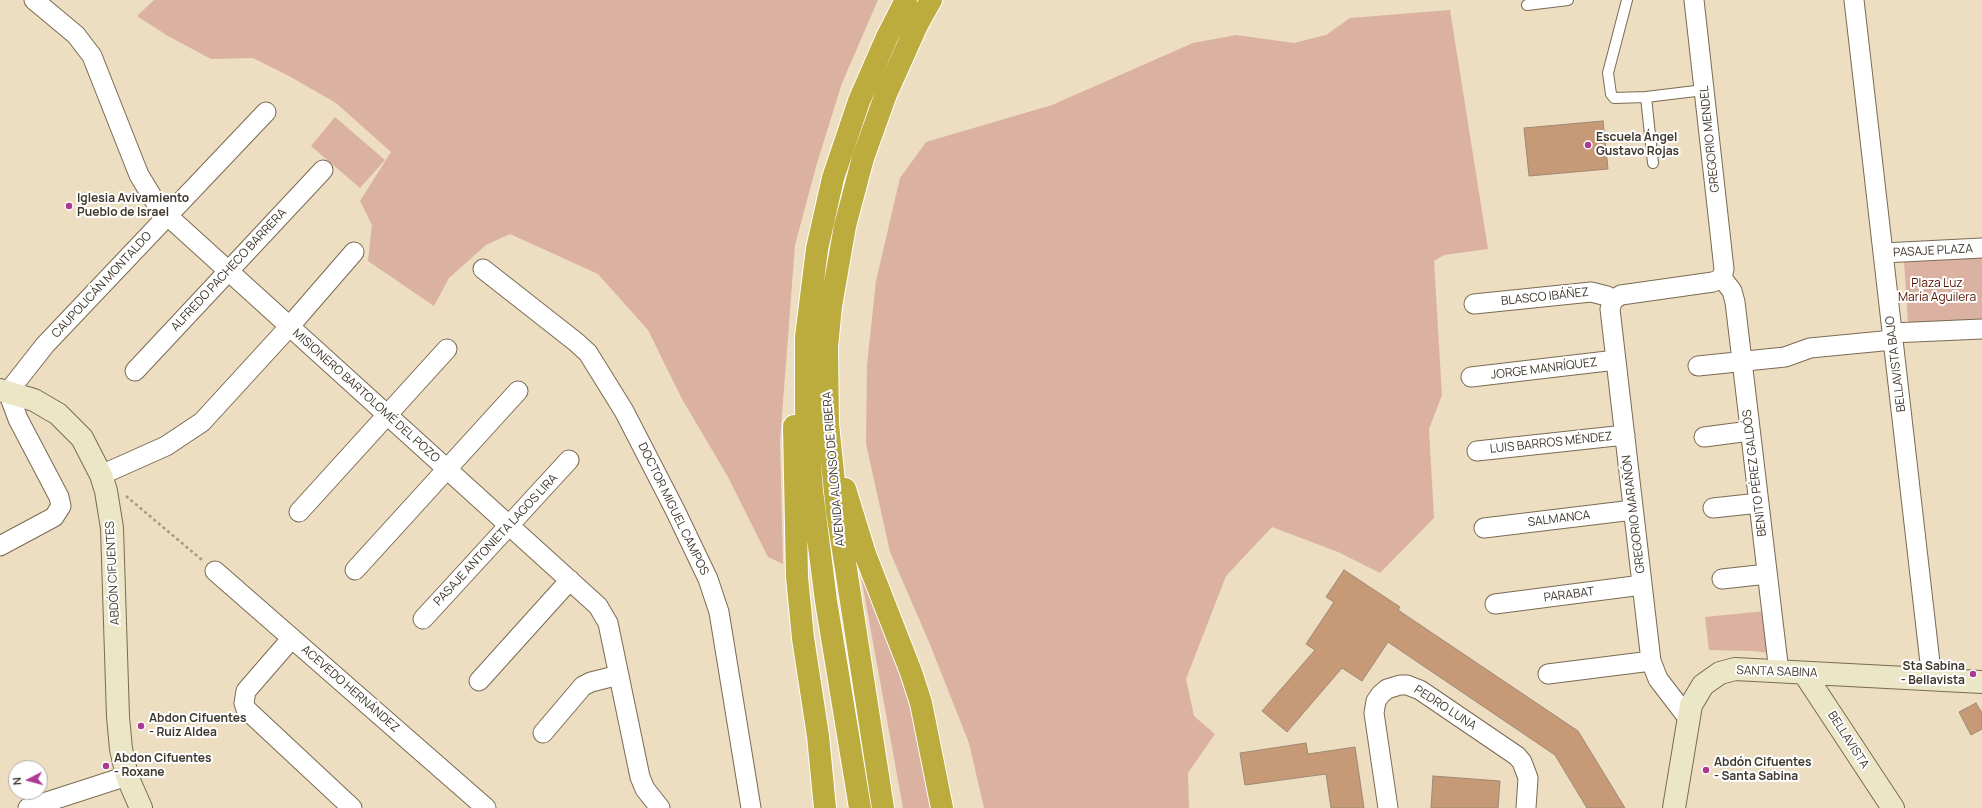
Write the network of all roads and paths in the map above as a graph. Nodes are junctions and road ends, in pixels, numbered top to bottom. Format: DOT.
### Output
graph roads {
  1 [pos="34,0"];
  2 [pos="906,0"];
  3 [pos="931,0"];
  4 [pos="1568,0"];
  5 [pos="1627,0"];
  6 [pos="1694,0"];
  7 [pos="1854,0"];
  8 [pos="1527,5"];
  9 [pos="1704,90"];
  10 [pos="1646,97"];
  11 [pos="266,112"];
  12 [pos="1653,163"];
  13 [pos="323,170"];
  14 [pos="166,216"];
  15 [pos="1982,248"];
  16 [pos="354,252"];
  17 [pos="1883,253"];
  18 [pos="483,269"];
  19 [pos="228,271"];
  20 [pos="1722,278"];
  21 [pos="1613,300"];
  22 [pos="1474,304"];
  23 [pos="289,327"];
  24 [pos="1982,329"];
  25 [pos="806,337"];
  26 [pos="1893,337"];
  27 [pos="447,349"];
  28 [pos="1616,360"];
  29 [pos="1742,361"];
  30 [pos="1698,366"];
  31 [pos="135,371"];
  32 [pos="1471,377"];
  33 [pos="4,391"];
  34 [pos="518,391"];
  35 [pos="388,416"];
  36 [pos="828,424"];
  37 [pos="1750,431"];
  38 [pos="1625,435"];
  39 [pos="1704,437"];
  40 [pos="1477,451"];
  41 [pos="569,460"];
  42 [pos="447,469"];
  43 [pos="101,475"];
  44 [pos="125,495"];
  45 [pos="1759,503"];
  46 [pos="1712,508"];
  47 [pos="1633,510"];
  48 [pos="299,512"];
  49 [pos="509,525"];
  50 [pos="1484,528"];
  51 [pos="0,546"];
  52 [pos="356,570"];
  53 [pos="214,571"];
  54 [pos="1767,574"];
  55 [pos="1722,578"];
  56 [pos="570,580"];
  57 [pos="1642,585"];
  58 [pos="1495,604"];
  59 [pos="423,619"];
  60 [pos="292,638"];
  61 [pos="1651,661"];
  62 [pos="1779,672"];
  63 [pos="1804,673"];
  64 [pos="1548,674"];
  65 [pos="619,675"];
  66 [pos="1932,680"];
  67 [pos="479,681"];
  68 [pos="1982,682"];
  69 [pos="1688,718"];
  70 [pos="544,733"];
  71 [pos="127,776"];
  72 [pos="28,808"];
  73 [pos="141,808"];
  74 [pos="352,808"];
  75 [pos="486,808"];
  76 [pos="660,808"];
  77 [pos="751,808"];
  78 [pos="825,808"];
  79 [pos="860,808"];
  80 [pos="883,808"];
  81 [pos="942,808"];
  82 [pos="1388,808"];
  83 [pos="1526,808"];
  84 [pos="1674,808"];
  85 [pos="1893,808"];
  1 -- 14 [label="street, MISIONERO BARTOLOMÉ DEL POZO"];
  2 -- 25 [label="highway, AVENIDA ALONSO DE RIBERA"];
  3 -- 36 [label="highway, AVENIDA ALONSO DE RIBERA"];
  4 -- 8 [label="lane"];
  5 -- 10 [label="lane"];
  6 -- 9 [label="street, GREGORIO MENDEL"];
  7 -- 17 [label="street, BELLAVISTA BAJO"];
  9 -- 10 [label="lane"];
  9 -- 20 [label="street, GREGORIO MENDEL"];
  10 -- 12 [label="lane"];
  11 -- 14 [label="street, CAUPOLICÁN MONTALDO"];
  13 -- 19 [label="street, ALFREDO PACHECO BARRERA"];
  14 -- 19 [label="street, MISIONERO BARTOLOMÉ DEL POZO"];
  14 -- 33 [label="street, CAUPOLICÁN MONTALDO"];
  15 -- 17 [label="street, PASAJE PLAZA"];
  16 -- 23 [label="street"];
  17 -- 26 [label="street, BELLAVISTA BAJO"];
  18 -- 77 [label="street, DOCTOR MIGUEL CAMPOS"];
  19 -- 23 [label="street, MISIONERO BARTOLOMÉ DEL POZO"];
  19 -- 31 [label="street, ALFREDO PACHECO BARRERA"];
  20 -- 21 [label="street"];
  20 -- 29 [label="street, BENITO PÉREZ GALDÓS"];
  21 -- 22 [label="street, BLASCO IBÁÑEZ"];
  21 -- 28 [label="street, GREGORIO MARAÑÓN"];
  23 -- 35 [label="street, MISIONERO BARTOLOMÉ DEL POZO"];
  23 -- 43 [label="street"];
  24 -- 26 [label="street"];
  25 -- 78 [label="highway"];
  25 -- 79 [label="highway, AVENIDA ALONSO DE RIBERA"];
  26 -- 29 [label="street"];
  26 -- 66 [label="street, BELLAVISTA BAJO"];
  27 -- 35 [label="street"];
  28 -- 32 [label="street, JORGE MANRÍQUEZ"];
  28 -- 38 [label="street, GREGORIO MARAÑÓN"];
  29 -- 30 [label="street"];
  29 -- 37 [label="street, BENITO PÉREZ GALDÓS"];
  33 -- 43 [label="street, ABDÓN CIFUENTES"];
  33 -- 51 [label="street"];
  34 -- 42 [label="street"];
  35 -- 42 [label="street, MISIONERO BARTOLOMÉ DEL POZO"];
  35 -- 48 [label="street"];
  36 -- 80 [label="highway, AVENIDA ALONSO DE RIBERA"];
  36 -- 81 [label="highway"];
  37 -- 39 [label="street"];
  37 -- 45 [label="street, BENITO PÉREZ GALDÓS"];
  38 -- 40 [label="street, LUIS BARROS MÉNDEZ"];
  38 -- 47 [label="street, GREGORIO MARAÑÓN"];
  41 -- 49 [label="street, PASAJE ANTONIETA LAGOS LIRA"];
  42 -- 49 [label="street, MISIONERO BARTOLOMÉ DEL POZO"];
  42 -- 52 [label="street"];
  43 -- 71 [label="street, ABDÓN CIFUENTES"];
  44 -- 53 [label="path"];
  45 -- 46 [label="street"];
  45 -- 54 [label="street, BENITO PÉREZ GALDÓS"];
  47 -- 50 [label="street, SALMANCA"];
  47 -- 57 [label="street, GREGORIO MARAÑÓN"];
  49 -- 56 [label="street, MISIONERO BARTOLOMÉ DEL POZO"];
  49 -- 59 [label="street, PASAJE ANTONIETA LAGOS LIRA"];
  53 -- 60 [label="street, ACEVEDO HERNÁNDEZ"];
  54 -- 55 [label="street"];
  54 -- 62 [label="street, BENITO PÉREZ GALDÓS"];
  56 -- 65 [label="street, MISIONERO BARTOLOMÉ DEL POZO"];
  56 -- 67 [label="street"];
  57 -- 58 [label="street, PARABAT"];
  57 -- 61 [label="street, GREGORIO MARAÑÓN"];
  60 -- 74 [label="street"];
  60 -- 75 [label="street, ACEVEDO HERNÁNDEZ"];
  61 -- 64 [label="street"];
  61 -- 69 [label="street, GREGORIO MARAÑÓN"];
  62 -- 63 [label="street, SANTA SABINA"];
  62 -- 69 [label="street, SANTA SABINA"];
  63 -- 66 [label="street, SANTA SABINA"];
  63 -- 85 [label="street, BELLAVISTA"];
  65 -- 70 [label="street"];
  65 -- 76 [label="street, MISIONERO BARTOLOMÉ DEL POZO"];
  66 -- 68 [label="street, SANTA SABINA"];
  69 -- 84 [label="street, SANTA SABINA"];
  71 -- 72 [label="street"];
  71 -- 73 [label="street, ABDÓN CIFUENTES"];
  82 -- 83 [label="street, PEDRO LUNA"];
}
